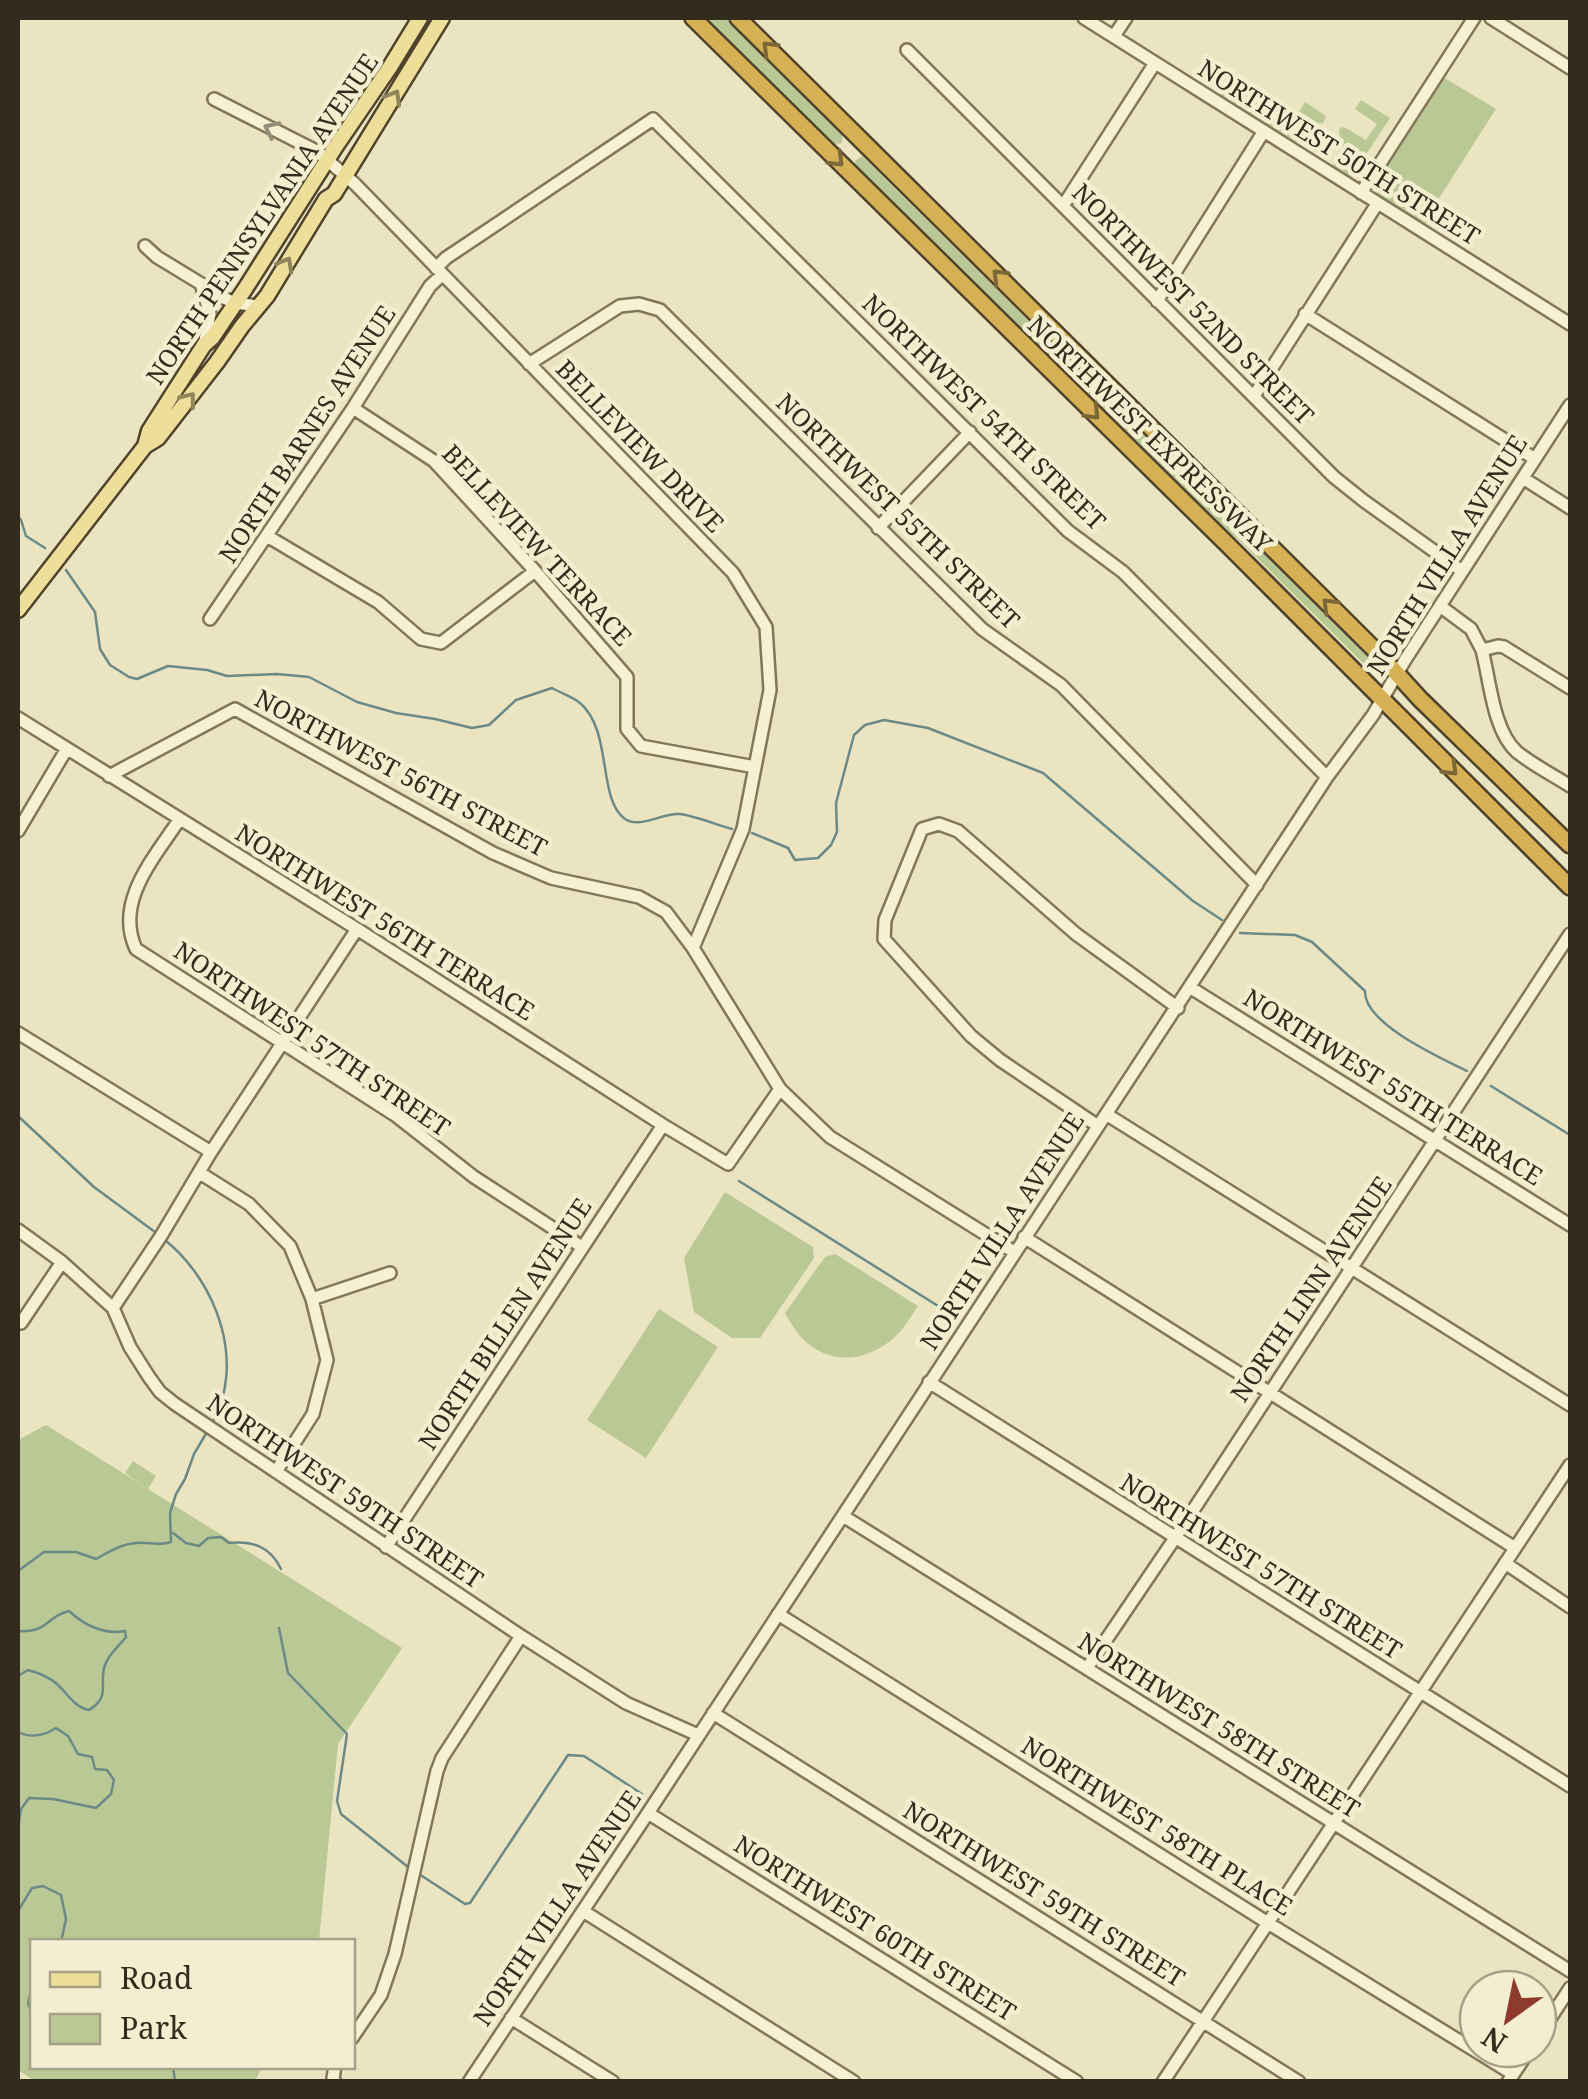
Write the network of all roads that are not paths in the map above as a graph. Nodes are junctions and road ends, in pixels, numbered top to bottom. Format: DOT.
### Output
graph roads {
  1 [pos="420,18"];
  2 [pos="442,18"];
  3 [pos="694,18"];
  4 [pos="738,18"];
  5 [pos="1084,18"];
  6 [pos="1126,18"];
  7 [pos="1474,18"];
  8 [pos="1491,18"];
  9 [pos="1114,36"];
  10 [pos="906,50"];
  11 [pos="1155,63"];
  12 [pos="1570,68"];
  13 [pos="214,99"];
  14 [pos="653,119"];
  15 [pos="1264,131"];
  16 [pos="327,160"];
  17 [pos="346,176"];
  18 [pos="1360,192"];
  19 [pos="326,198"];
  20 [pos="1378,204"];
  21 [pos="1062,206"];
  22 [pos="145,246"];
  23 [pos="439,271"];
  24 [pos="202,287"];
  25 [pos="1158,301"];
  26 [pos="235,304"];
  27 [pos="258,306"];
  28 [pos="1305,314"];
  29 [pos="1570,324"];
  30 [pos="204,346"];
  31 [pos="529,364"];
  32 [pos="1254,396"];
  33 [pos="1570,405"];
  34 [pos="352,408"];
  35 [pos="970,432"];
  36 [pos="144,446"];
  37 [pos="1535,459"];
  38 [pos="1522,478"];
  39 [pos="1570,508"];
  40 [pos="878,528"];
  41 [pos="267,536"];
  42 [pos="535,571"];
  43 [pos="1462,571"];
  44 [pos="1440,606"];
  45 [pos="18,610"];
  46 [pos="210,619"];
  47 [pos="1482,650"];
  48 [pos="1397,674"];
  49 [pos="1570,688"];
  50 [pos="1382,700"];
  51 [pos="18,718"];
  52 [pos="66,750"];
  53 [pos="755,767"];
  54 [pos="109,776"];
  55 [pos="1327,777"];
  56 [pos="1570,786"];
  57 [pos="179,820"];
  58 [pos="18,831"];
  59 [pos="1570,844"];
  60 [pos="1258,886"];
  61 [pos="1570,887"];
  62 [pos="357,929"];
  63 [pos="1570,934"];
  64 [pos="693,948"];
  65 [pos="1191,988"];
  66 [pos="1178,1008"];
  67 [pos="18,1032"];
  68 [pos="284,1043"];
  69 [pos="780,1089"];
  70 [pos="1106,1114"];
  71 [pos="662,1125"];
  72 [pos="1098,1126"];
  73 [pos="1436,1141"];
  74 [pos="211,1152"];
  75 [pos="200,1173"];
  76 [pos="1570,1226"];
  77 [pos="18,1230"];
  78 [pos="1024,1237"];
  79 [pos="582,1247"];
  80 [pos="1014,1252"];
  81 [pos="62,1262"];
  82 [pos="1352,1268"];
  83 [pos="390,1274"];
  84 [pos="312,1299"];
  85 [pos="114,1308"];
  86 [pos="21,1323"];
  87 [pos="930,1382"];
  88 [pos="1269,1393"];
  89 [pos="1570,1405"];
  90 [pos="1570,1465"];
  91 [pos="277,1470"];
  92 [pos="844,1516"];
  93 [pos="1175,1538"];
  94 [pos="386,1547"];
  95 [pos="1515,1548"];
  96 [pos="1505,1564"];
  97 [pos="1570,1607"];
  98 [pos="778,1614"];
  99 [pos="520,1636"];
  100 [pos="1087,1668"];
  101 [pos="1420,1692"];
  102 [pos="713,1713"];
  103 [pos="698,1736"];
  104 [pos="1570,1786"];
  105 [pos="648,1813"];
  106 [pos="1333,1824"];
  107 [pos="583,1910"];
  108 [pos="1268,1923"];
  109 [pos="1570,1971"];
  110 [pos="512,2018"];
  111 [pos="1203,2022"];
  112 [pos="355,2034"];
  113 [pos="1511,2078"];
  114 [pos="469,2082"];
  115 [pos="613,2082"];
  116 [pos="854,2082"];
  117 [pos="1077,2082"];
  118 [pos="1163,2082"];
  119 [pos="1299,2082"];
  1 -- 16 [label="main road, NORTH PENNSYLVANIA AVENUE"];
  17 -- 2 [label="main road, NORTH PENNSYLVANIA AVENUE, one-way"];
  3 -- 50 [label="highway, NORTHWEST EXPRESSWAY, one-way"];
  48 -- 4 [label="highway, NORTHWEST EXPRESSWAY, one-way"];
  5 -- 9 [label="street, NORTHWEST 50TH STREET"];
  6 -- 9 [label="street"];
  7 -- 18 [label="street"];
  8 -- 12 [label="street"];
  9 -- 11 [label="street, NORTHWEST 50TH STREET"];
  10 -- 21 [label="street, NORTHWEST 52ND STREET"];
  11 -- 15 [label="street, NORTHWEST 50TH STREET"];
  11 -- 21 [label="street"];
  16 -- 13 [label="street, BELLEVIEW DRIVE, one-way"];
  14 -- 23 [label="street, NORTH BARNES AVENUE"];
  14 -- 35 [label="street, NORTHWEST 54TH STREET"];
  15 -- 18 [label="street, NORTHWEST 50TH STREET"];
  15 -- 25 [label="street"];
  16 -- 17 [label="street, BELLEVIEW DRIVE"];
  16 -- 19 [label="main road"];
  16 -- 26 [label="main road, NORTH PENNSYLVANIA AVENUE"];
  17 -- 19 [label="main road, NORTH PENNSYLVANIA AVENUE"];
  17 -- 23 [label="street, BELLEVIEW DRIVE"];
  18 -- 20 [label="street, NORTHWEST 50TH STREET"];
  27 -- 19 [label="main road, NORTH PENNSYLVANIA AVENUE, one-way"];
  20 -- 28 [label="street"];
  20 -- 29 [label="street, NORTHWEST 50TH STREET"];
  21 -- 25 [label="street, NORTHWEST 52ND STREET"];
  22 -- 24 [label="street"];
  23 -- 31 [label="street, BELLEVIEW DRIVE"];
  23 -- 34 [label="street, NORTH BARNES AVENUE"];
  24 -- 26 [label="street"];
  24 -- 30 [label="street"];
  25 -- 32 [label="street, NORTHWEST 52ND STREET"];
  26 -- 27 [label="street"];
  26 -- 30 [label="main road, NORTH PENNSYLVANIA AVENUE"];
  36 -- 27 [label="main road, NORTH PENNSYLVANIA AVENUE, one-way"];
  28 -- 32 [label="street"];
  28 -- 37 [label="street"];
  30 -- 36 [label="main road, NORTH PENNSYLVANIA AVENUE"];
  31 -- 40 [label="street, NORTHWEST 55TH STREET"];
  31 -- 53 [label="street, BELLEVIEW DRIVE"];
  32 -- 43 [label="street, NORTHWEST 52ND STREET"];
  33 -- 37 [label="street, NORTH VILLA AVENUE"];
  34 -- 41 [label="street, NORTH BARNES AVENUE"];
  34 -- 42 [label="street, BELLEVIEW TERRACE"];
  35 -- 40 [label="street"];
  35 -- 55 [label="street, NORTHWEST 54TH STREET"];
  36 -- 45 [label="main road, NORTH PENNSYLVANIA AVENUE"];
  37 -- 38 [label="street, NORTH VILLA AVENUE"];
  38 -- 39 [label="street"];
  38 -- 43 [label="street, NORTH VILLA AVENUE"];
  40 -- 60 [label="street, NORTHWEST 55TH STREET"];
  41 -- 42 [label="street"];
  41 -- 46 [label="street, NORTH BARNES AVENUE"];
  42 -- 53 [label="street, BELLEVIEW TERRACE"];
  43 -- 44 [label="street, NORTH VILLA AVENUE"];
  44 -- 47 [label="street"];
  44 -- 48 [label="street, NORTH VILLA AVENUE"];
  47 -- 49 [label="street"];
  47 -- 56 [label="street"];
  48 -- 50 [label="street, NORTH VILLA AVENUE"];
  48 -- 59 [label="highway, NORTHWEST EXPRESSWAY"];
  50 -- 55 [label="street, NORTH VILLA AVENUE"];
  50 -- 61 [label="highway, NORTHWEST EXPRESSWAY, one-way"];
  51 -- 52 [label="street, NORTHWEST 56TH TERRACE"];
  52 -- 54 [label="street, NORTHWEST 56TH TERRACE"];
  52 -- 58 [label="street"];
  53 -- 64 [label="street, BELLEVIEW DRIVE"];
  54 -- 57 [label="street, NORTHWEST 56TH TERRACE"];
  54 -- 64 [label="street, NORTHWEST 56TH STREET"];
  55 -- 60 [label="street, NORTH VILLA AVENUE"];
  57 -- 62 [label="street, NORTHWEST 56TH TERRACE"];
  57 -- 68 [label="street, NORTHWEST 57TH STREET"];
  60 -- 65 [label="street, NORTH VILLA AVENUE"];
  62 -- 68 [label="street"];
  62 -- 71 [label="street, NORTHWEST 56TH TERRACE"];
  63 -- 73 [label="street, NORTH LINN AVENUE"];
  64 -- 69 [label="street, NORTHWEST 56TH STREET"];
  65 -- 66 [label="street, NORTH VILLA AVENUE"];
  65 -- 73 [label="street, NORTHWEST 55TH TERRACE"];
  66 -- 70 [label="street, NORTH VILLA AVENUE"];
  66 -- 72 [label="street"];
  67 -- 74 [label="street"];
  68 -- 74 [label="street"];
  68 -- 79 [label="street, NORTHWEST 57TH STREET"];
  69 -- 71 [label="street, NORTHWEST 56TH TERRACE"];
  69 -- 80 [label="street, NORTHWEST 56TH STREET"];
  70 -- 72 [label="street, NORTH VILLA AVENUE"];
  70 -- 82 [label="street"];
  71 -- 79 [label="street, NORTH BILLEN AVENUE"];
  72 -- 78 [label="street, NORTH VILLA AVENUE"];
  73 -- 76 [label="street, NORTHWEST 55TH TERRACE"];
  73 -- 82 [label="street, NORTH LINN AVENUE"];
  74 -- 75 [label="street"];
  75 -- 84 [label="street"];
  75 -- 85 [label="street"];
  77 -- 81 [label="street, NORTHWEST 59TH STREET"];
  78 -- 80 [label="street, NORTH VILLA AVENUE"];
  78 -- 88 [label="street"];
  79 -- 94 [label="street, NORTH BILLEN AVENUE"];
  80 -- 87 [label="street, NORTH VILLA AVENUE"];
  81 -- 85 [label="street, NORTHWEST 59TH STREET"];
  81 -- 86 [label="street"];
  82 -- 88 [label="street, NORTH LINN AVENUE"];
  82 -- 89 [label="street"];
  83 -- 84 [label="street"];
  84 -- 91 [label="street"];
  85 -- 91 [label="street, NORTHWEST 59TH STREET"];
  87 -- 92 [label="street, NORTH VILLA AVENUE"];
  87 -- 93 [label="street, NORTHWEST 57TH STREET"];
  88 -- 93 [label="street, NORTH LINN AVENUE"];
  88 -- 95 [label="street"];
  90 -- 95 [label="street"];
  91 -- 94 [label="street, NORTHWEST 59TH STREET"];
  92 -- 98 [label="street, NORTH VILLA AVENUE"];
  92 -- 100 [label="street, NORTHWEST 58TH STREET"];
  93 -- 100 [label="street, NORTH LINN AVENUE"];
  93 -- 101 [label="street, NORTHWEST 57TH STREET"];
  94 -- 99 [label="street, NORTHWEST 59TH STREET"];
  95 -- 96 [label="street"];
  96 -- 97 [label="street"];
  96 -- 101 [label="street"];
  98 -- 102 [label="street, NORTH VILLA AVENUE"];
  98 -- 108 [label="street, NORTHWEST 58TH PLACE"];
  99 -- 103 [label="street, NORTHWEST 59TH STREET"];
  99 -- 112 [label="street"];
  100 -- 106 [label="street, NORTHWEST 58TH STREET"];
  101 -- 104 [label="street, NORTHWEST 57TH STREET"];
  101 -- 106 [label="street"];
  102 -- 103 [label="street, NORTH VILLA AVENUE"];
  102 -- 111 [label="street, NORTHWEST 59TH STREET"];
  103 -- 105 [label="street, NORTH VILLA AVENUE"];
  105 -- 107 [label="street, NORTH VILLA AVENUE"];
  105 -- 117 [label="street, NORTHWEST 60TH STREET"];
  106 -- 108 [label="street"];
  106 -- 109 [label="street, NORTHWEST 58TH STREET"];
  107 -- 110 [label="street, NORTH VILLA AVENUE"];
  107 -- 116 [label="street"];
  108 -- 111 [label="street"];
  108 -- 113 [label="street, NORTHWEST 58TH PLACE"];
  110 -- 114 [label="street, NORTH VILLA AVENUE"];
  110 -- 115 [label="street"];
  111 -- 118 [label="street"];
  111 -- 119 [label="street, NORTHWEST 59TH STREET"];
}
